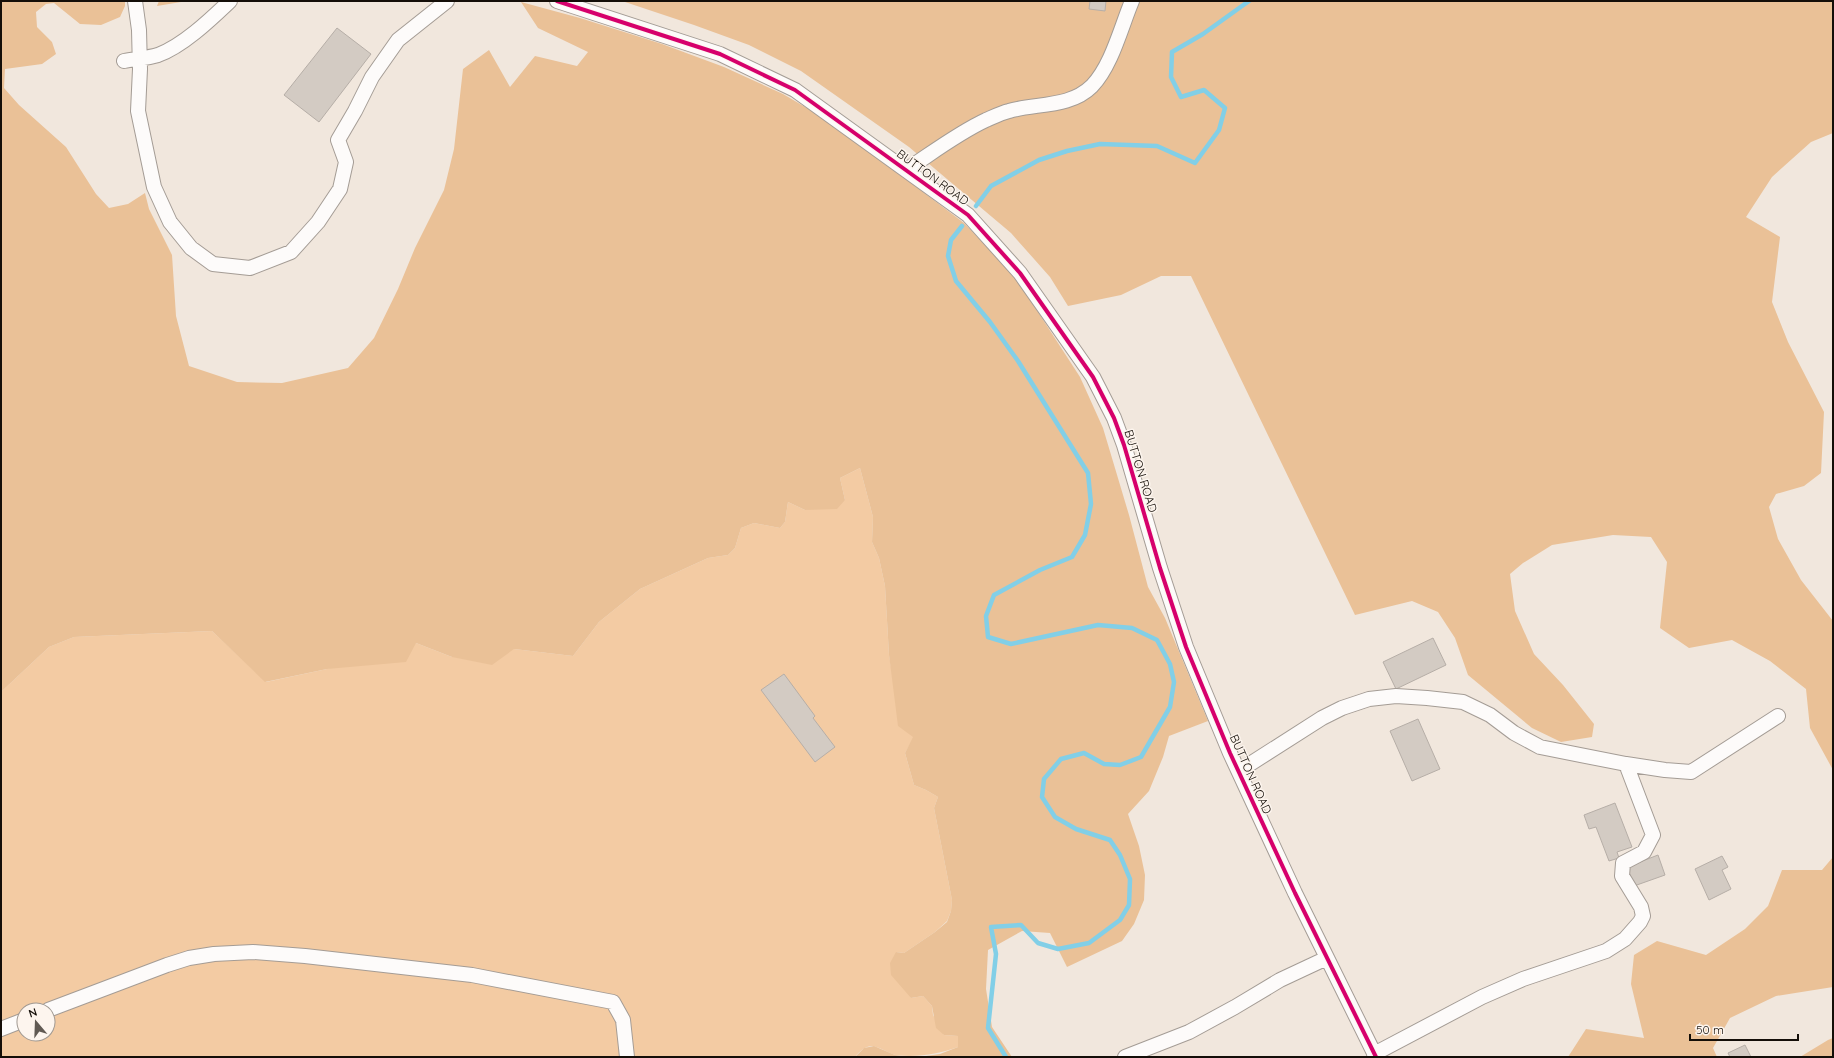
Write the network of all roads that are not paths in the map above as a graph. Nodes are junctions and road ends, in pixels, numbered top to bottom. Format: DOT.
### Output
graph roads {
  1 [pos="135,1"];
  2 [pos="230,1"];
  3 [pos="447,1"];
  4 [pos="557,1"];
  5 [pos="1132,1"];
  6 [pos="140,58"];
  7 [pos="124,61"];
  8 [pos="906,170"];
  9 [pos="1778,716"];
  10 [pos="1626,764"];
  11 [pos="1238,771"];
  12 [pos="1327,958"];
  13 [pos="56,1007"];
  14 [pos="16,1023"];
  15 [pos="1,1029"];
  16 [pos="1375,1056"];
  17 [pos="627,1057"];
  18 [pos="1125,1057"];
  1 -- 6 [label="street"];
  2 -- 6 [label="street"];
  3 -- 6 [label="street"];
  4 -- 8 [label="street, BUTTON ROAD"];
  5 -- 8 [label="street"];
  6 -- 7 [label="street"];
  8 -- 11 [label="street, BUTTON ROAD"];
  9 -- 10 [label="street"];
  10 -- 11 [label="street"];
  10 -- 16 [label="street"];
  11 -- 12 [label="street, BUTTON ROAD"];
  12 -- 16 [label="street, BUTTON ROAD"];
  12 -- 18 [label="street"];
  13 -- 17 [label="street"];
  14 -- 15 [label="street"];
}
